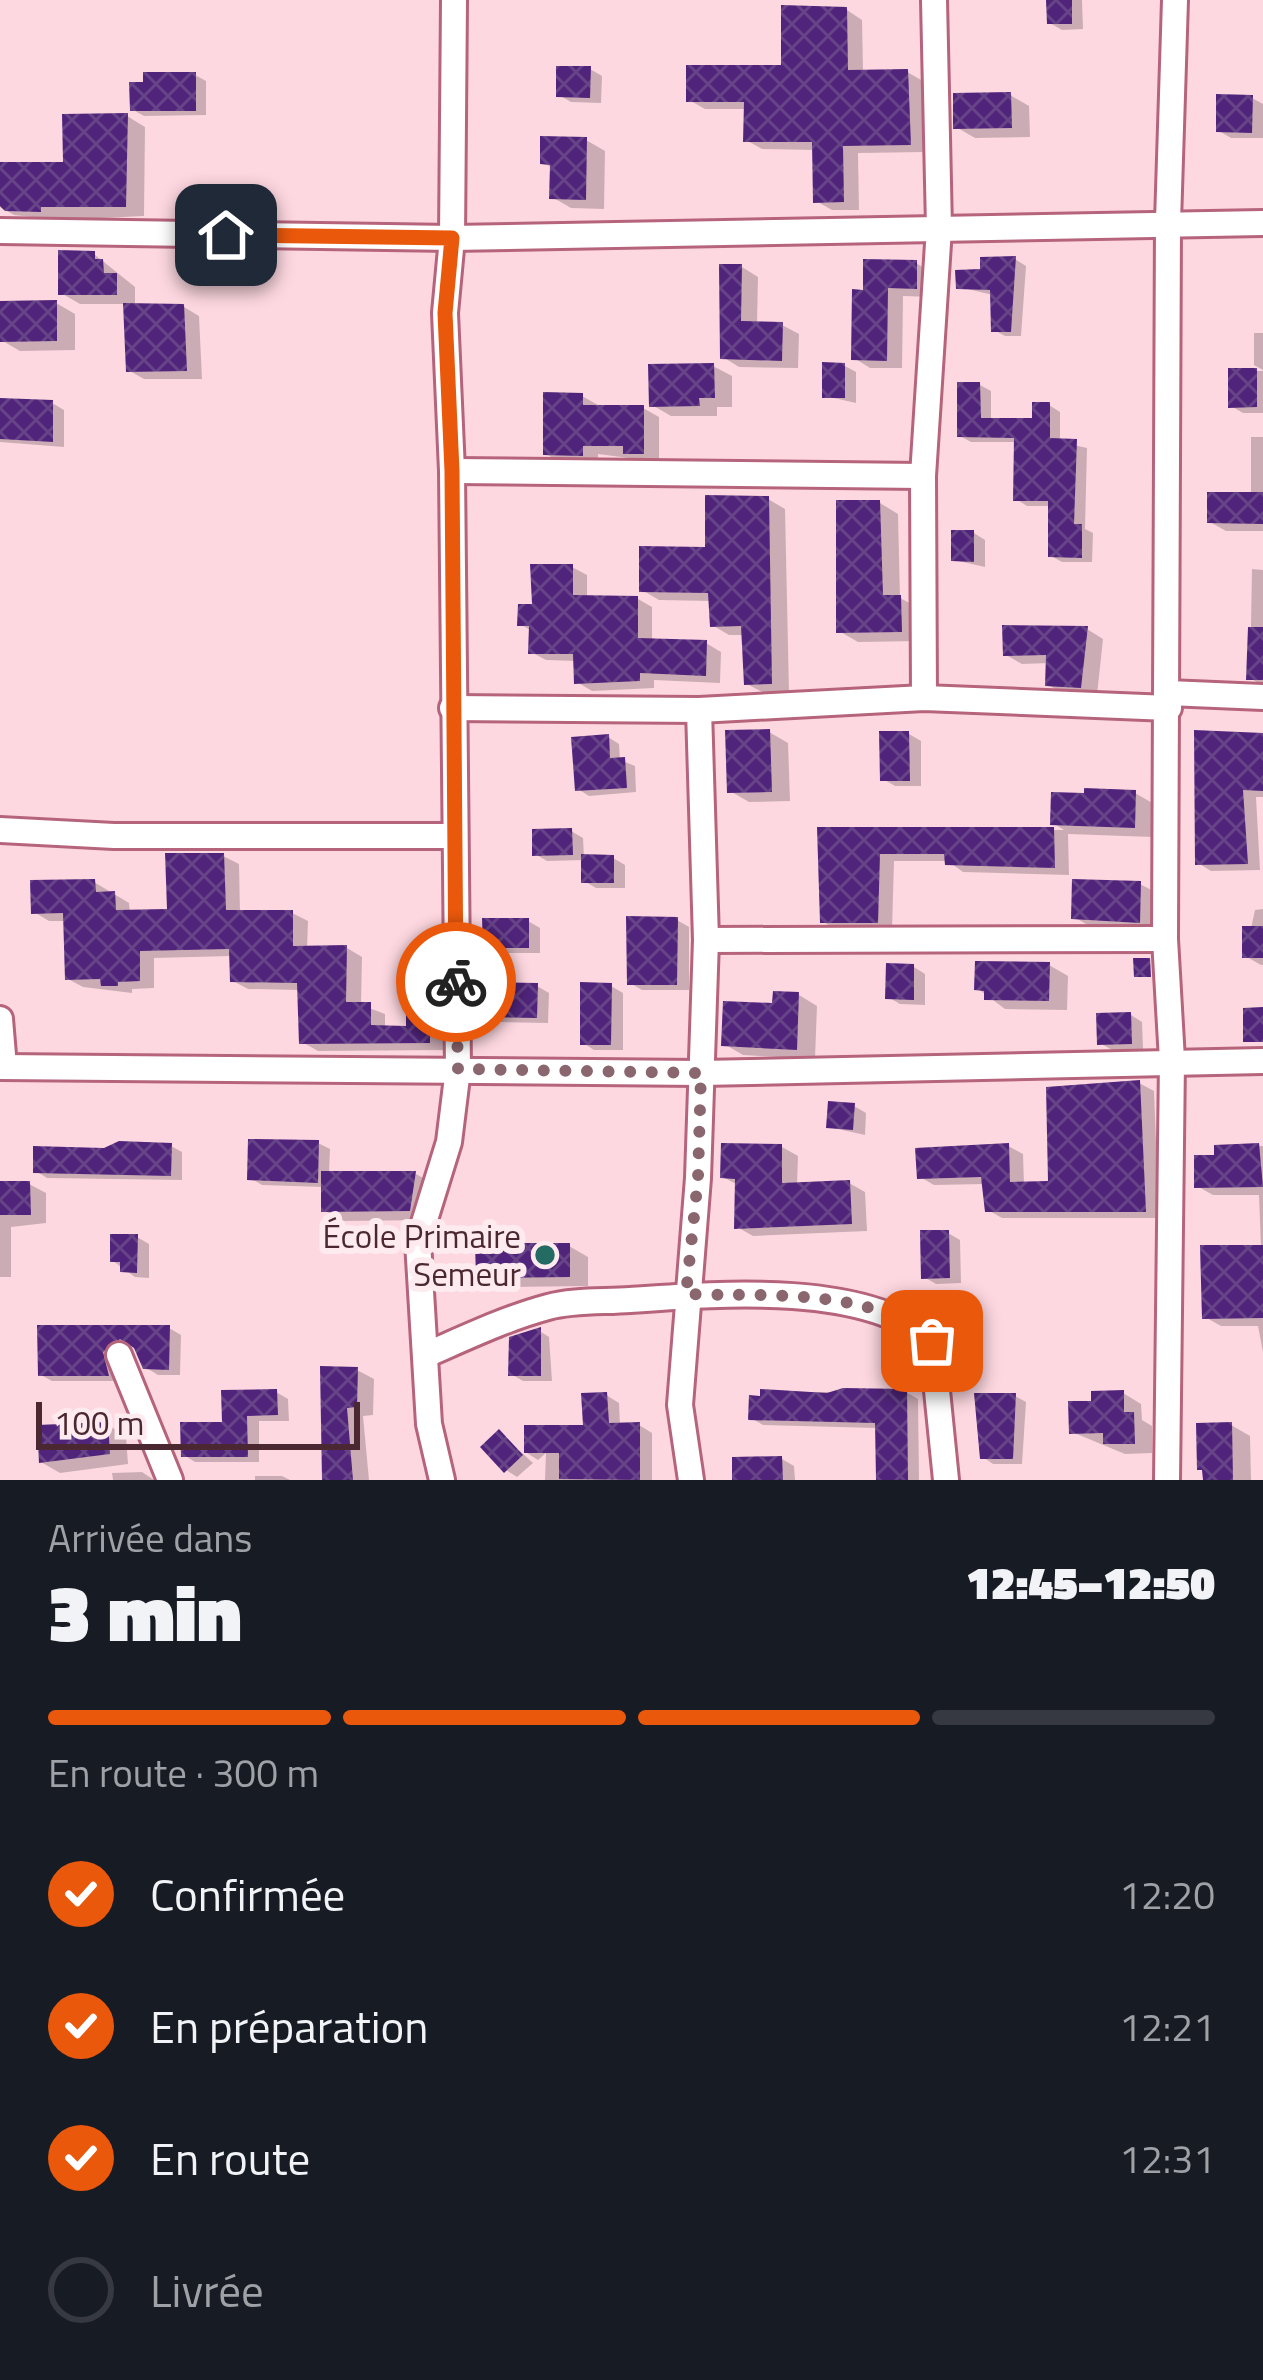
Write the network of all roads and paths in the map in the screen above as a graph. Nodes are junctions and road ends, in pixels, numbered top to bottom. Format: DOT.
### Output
graph roads {
  1 [pos="454,0"];
  2 [pos="934,0"];
  3 [pos="1174,0"];
  4 [pos="1168,222"];
  5 [pos="1263,223"];
  6 [pos="939,228"];
  7 [pos="0,231"];
  8 [pos="452,238"];
  9 [pos="452,471"];
  10 [pos="923,476"];
  11 [pos="1263,697"];
  12 [pos="924,698"];
  13 [pos="1169,700"];
  14 [pos="452,708"];
  15 [pos="699,710"];
  16 [pos="0,830"];
  17 [pos="452,836"];
  18 [pos="1166,939"];
  19 [pos="706,940"];
  20 [pos="0,1019"];
  21 [pos="1172,1060"];
  22 [pos="1263,1061"];
  23 [pos="2,1066"];
  24 [pos="458,1069"];
  25 [pos="701,1073"];
  26 [pos="686,1294"];
  27 [pos="428,1354"];
  28 [pos="119,1355"];
  29 [pos="170,1480"];
  30 [pos="442,1480"];
  31 [pos="691,1480"];
  32 [pos="946,1480"];
  33 [pos="1167,1480"];
  1 -- 8 [label="street"];
  2 -- 6 [label="street"];
  3 -- 4 [label="street"];
  4 -- 5 [label="street"];
  4 -- 6 [label="street"];
  4 -- 13 [label="street"];
  6 -- 8 [label="street"];
  6 -- 10 [label="street"];
  7 -- 8 [label="street"];
  8 -- 9 [label="street"];
  9 -- 10 [label="street"];
  9 -- 14 [label="street"];
  10 -- 12 [label="street"];
  11 -- 13 [label="street"];
  12 -- 13 [label="street"];
  12 -- 15 [label="street"];
  13 -- 18 [label="street"];
  14 -- 15 [label="street"];
  14 -- 17 [label="street"];
  15 -- 19 [label="street"];
  16 -- 17 [label="street"];
  17 -- 24 [label="street"];
  18 -- 19 [label="street"];
  18 -- 21 [label="street"];
  19 -- 25 [label="street"];
  20 -- 23 [label="street"];
  21 -- 22 [label="street"];
  21 -- 25 [label="street"];
  21 -- 33 [label="street"];
  23 -- 24 [label="street"];
  24 -- 25 [label="street"];
  24 -- 27 [label="street"];
  25 -- 26 [label="street"];
  26 -- 27 [label="street"];
  26 -- 31 [label="street"];
  26 -- 32 [label="street"];
  27 -- 30 [label="street"];
  28 -- 29 [label="street"];
}
